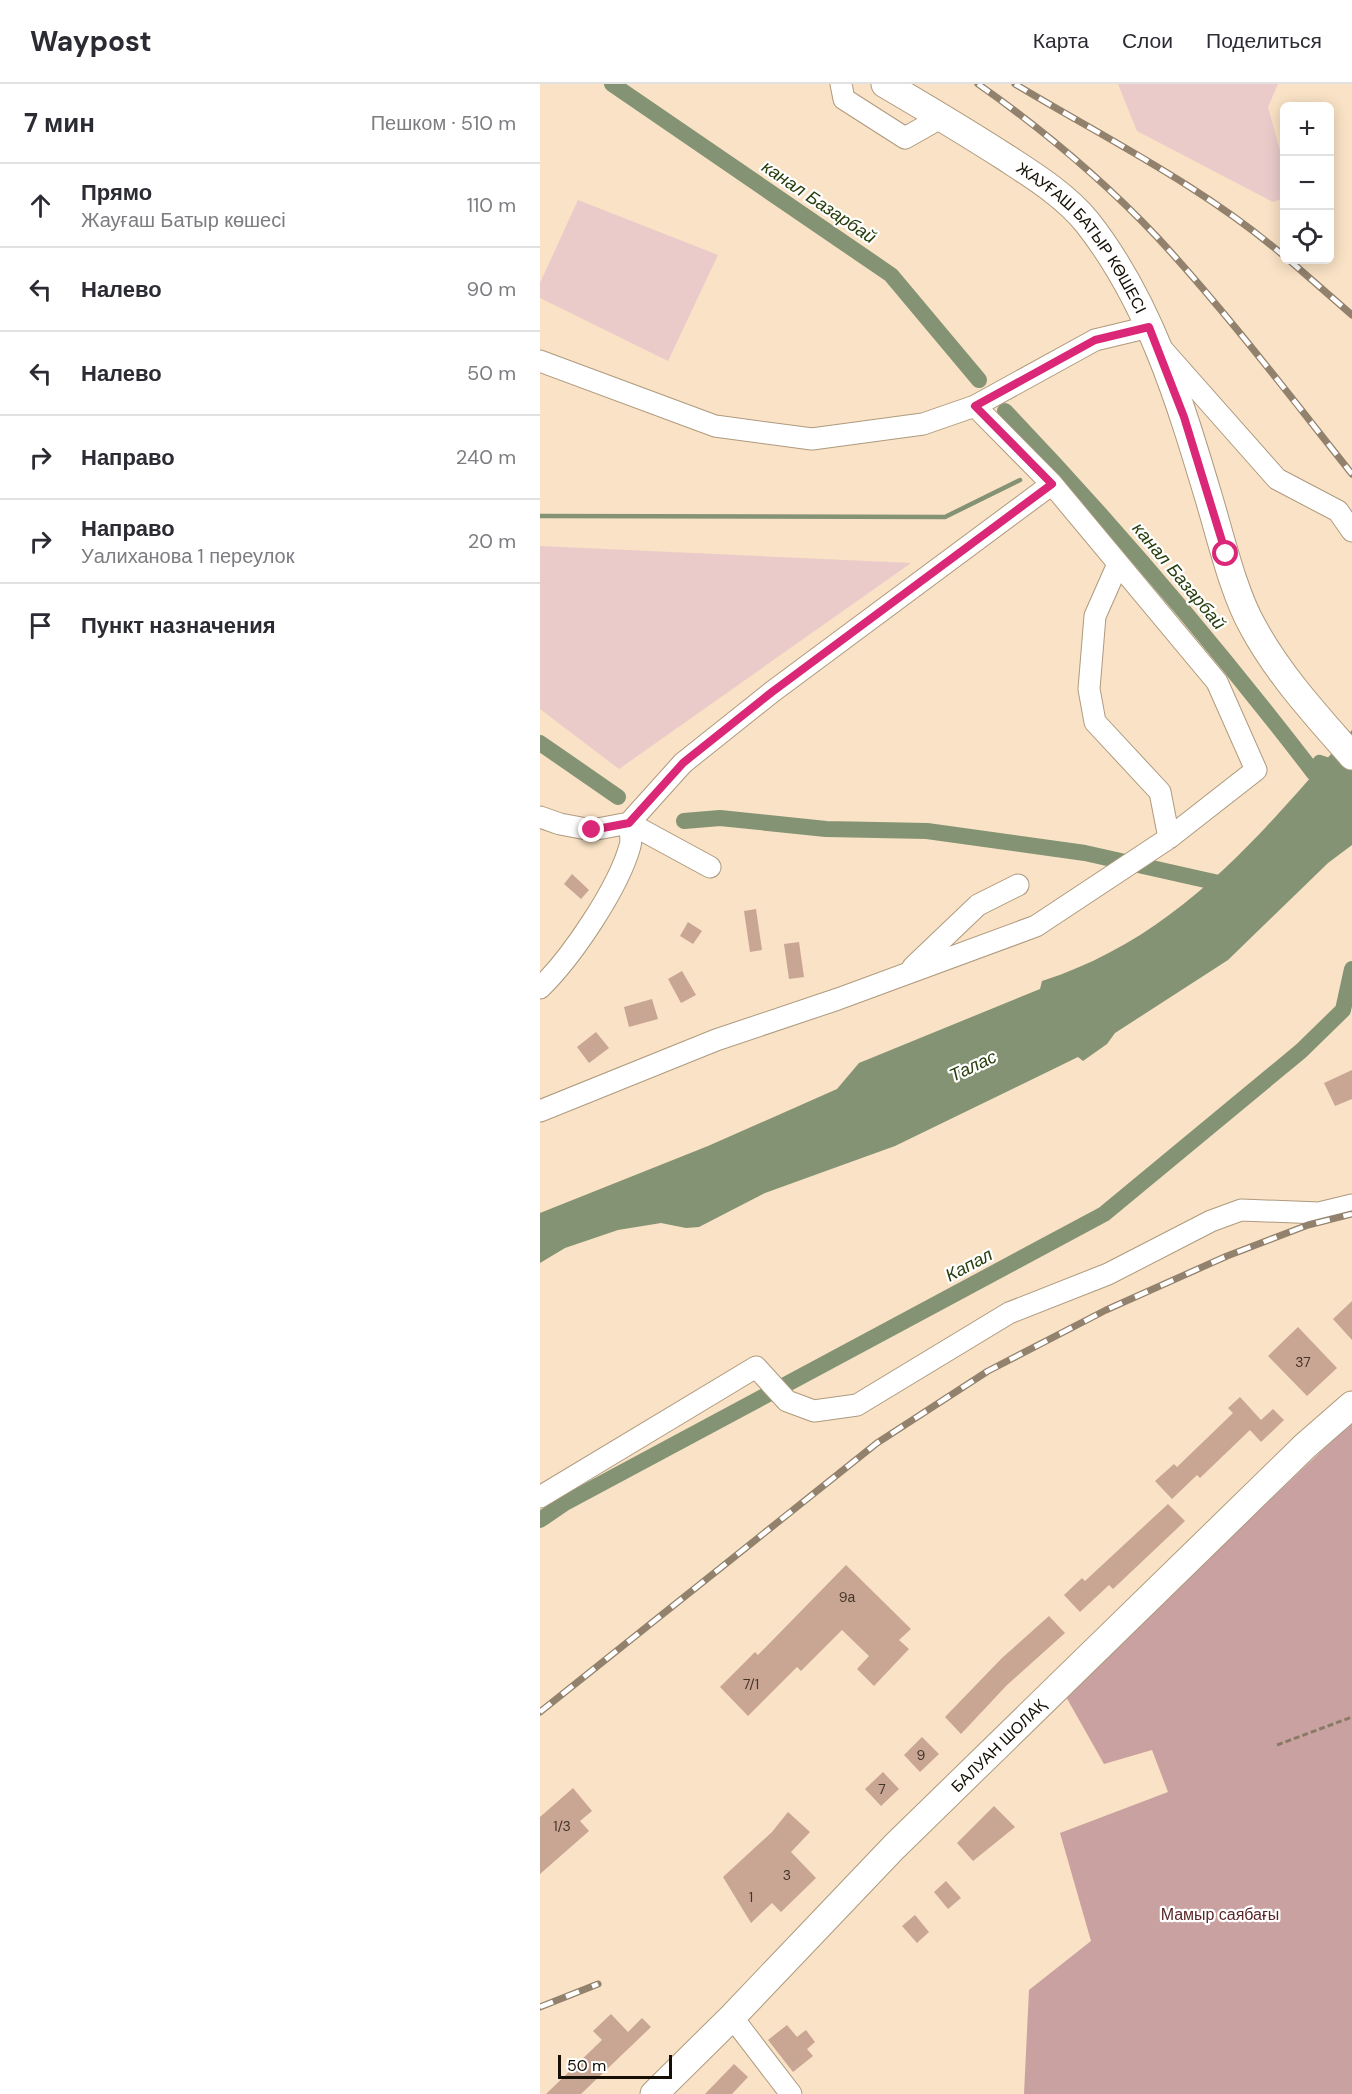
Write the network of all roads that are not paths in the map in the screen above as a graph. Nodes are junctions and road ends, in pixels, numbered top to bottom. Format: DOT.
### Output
graph roads {
  1 [pos="841,84"];
  2 [pos="885,84"];
  3 [pos="942,117"];
  4 [pos="1152,333"];
  5 [pos="540,361"];
  6 [pos="975,406"];
  7 [pos="1052,484"];
  8 [pos="1352,531"];
  9 [pos="1119,564"];
  10 [pos="1352,756"];
  11 [pos="540,817"];
  12 [pos="629,823"];
  13 [pos="1169,838"];
  14 [pos="710,867"];
  15 [pos="1018,885"];
  16 [pos="906,974"];
  17 [pos="540,988"];
  18 [pos="540,1111"];
  19 [pos="1352,1205"];
  20 [pos="1352,1405"];
  21 [pos="540,1497"];
  22 [pos="732,2017"];
  23 [pos="654,2094"];
  24 [pos="791,2094"];
  1 -- 3 [label="street"];
  2 -- 3 [label="main road, ЖАУҒАШ БАТЫР КӨШЕСІ"];
  3 -- 4 [label="main road, ЖАУҒАШ БАТЫР КӨШЕСІ"];
  4 -- 6 [label="street"];
  4 -- 8 [label="street"];
  4 -- 10 [label="main road, ЖАУҒАШ БАТЫР КӨШЕСІ"];
  5 -- 6 [label="street"];
  6 -- 7 [label="street"];
  7 -- 9 [label="street"];
  7 -- 12 [label="street"];
  9 -- 13 [label="street"];
  9 -- 13 [label="street"];
  11 -- 12 [label="street"];
  12 -- 14 [label="street"];
  12 -- 17 [label="street"];
  13 -- 16 [label="street"];
  15 -- 16 [label="street"];
  16 -- 18 [label="street"];
  19 -- 21 [label="street"];
  20 -- 22 [label="main road, БАЛУАН ШОЛАҚ"];
  22 -- 23 [label="main road, БАЛУАН ШОЛАҚ"];
  22 -- 24 [label="street"];
}
